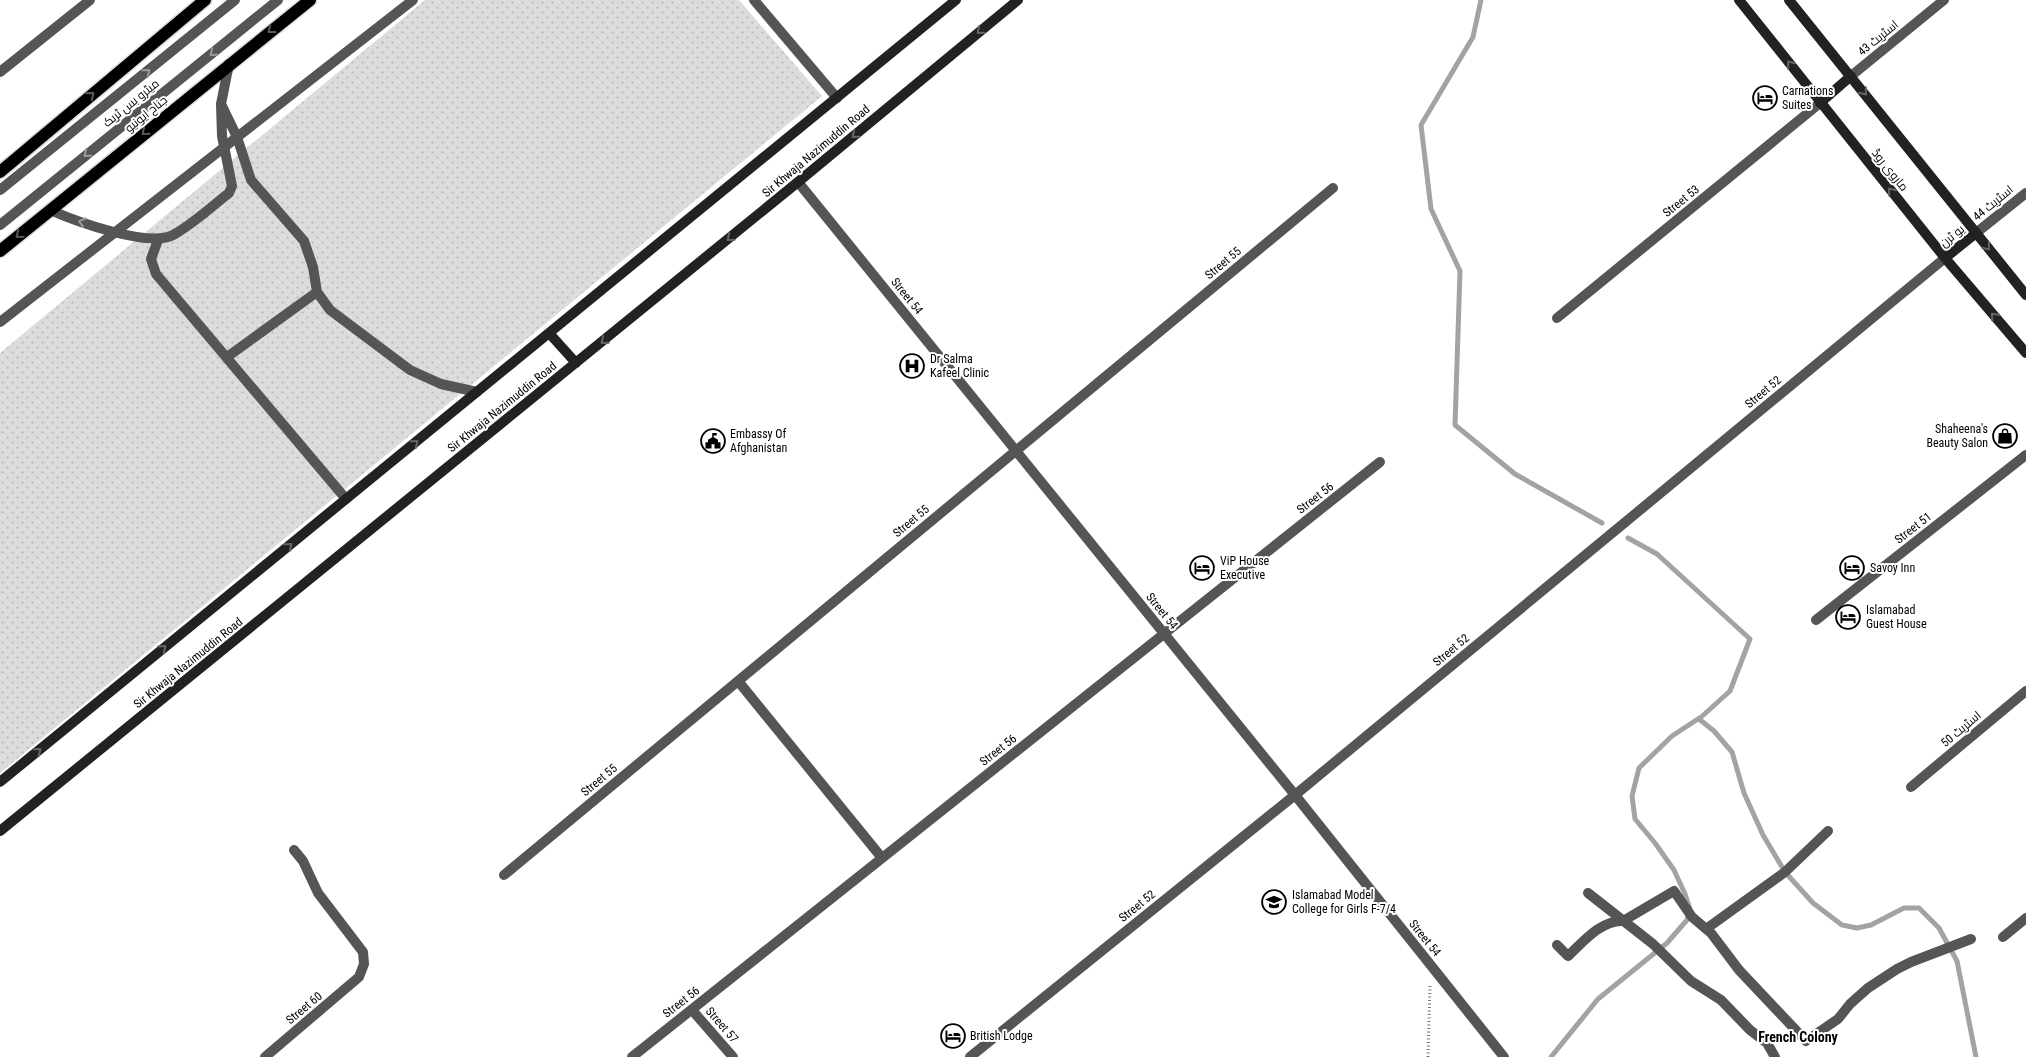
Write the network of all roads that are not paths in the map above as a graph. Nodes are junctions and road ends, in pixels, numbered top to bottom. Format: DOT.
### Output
graph roads {
  1 [pos="90,0"];
  2 [pos="205,0"];
  3 [pos="235,0"];
  4 [pos="278,0"];
  5 [pos="310,0"];
  6 [pos="413,0"];
  7 [pos="754,0"];
  8 [pos="956,0"];
  9 [pos="1018,0"];
  10 [pos="1739,0"];
  11 [pos="1789,0"];
  12 [pos="1944,0"];
  13 [pos="229,64"];
  14 [pos="0,72"];
  15 [pos="1851,76"];
  16 [pos="837,98"];
  17 [pos="1820,102"];
  18 [pos="221,104"];
  19 [pos="237,137"];
  20 [pos="224,148"];
  21 [pos="0,172"];
  22 [pos="798,182"];
  23 [pos="1333,188"];
  24 [pos="0,190"];
  25 [pos="2026,193"];
  26 [pos="50,210"];
  27 [pos="0,225"];
  28 [pos="115,232"];
  29 [pos="1976,233"];
  30 [pos="158,240"];
  31 [pos="0,251"];
  32 [pos="1944,258"];
  33 [pos="317,292"];
  34 [pos="2026,295"];
  35 [pos="1557,318"];
  36 [pos="0,322"];
  37 [pos="549,333"];
  38 [pos="2026,353"];
  39 [pos="227,357"];
  40 [pos="576,363"];
  41 [pos="478,392"];
  42 [pos="1016,450"];
  43 [pos="2026,455"];
  44 [pos="1380,462"];
  45 [pos="346,499"];
  46 [pos="1816,620"];
  47 [pos="1164,634"];
  48 [pos="738,681"];
  49 [pos="2026,691"];
  50 [pos="0,782"];
  51 [pos="1911,787"];
  52 [pos="1294,795"];
  53 [pos="0,831"];
  54 [pos="1828,831"];
  55 [pos="294,850"];
  56 [pos="882,858"];
  57 [pos="504,874"];
  58 [pos="1588,893"];
  59 [pos="2026,918"];
  60 [pos="1623,921"];
  61 [pos="1706,929"];
  62 [pos="2003,937"];
  63 [pos="1966,941"];
  64 [pos="1557,945"];
  65 [pos="692,1010"];
  66 [pos="265,1057"];
  67 [pos="632,1057"];
  68 [pos="733,1057"];
  69 [pos="970,1057"];
  70 [pos="1504,1057"];
  71 [pos="1775,1057"];
  1 -- 14 [label="street"];
  21 -- 2 [label="main road, one-way"];
  24 -- 3 [label="street, میٹرو بس ٹریک, one-way"];
  4 -- 27 [label="street, میٹرو بس ٹریک, one-way"];
  5 -- 13 [label="main road, جناح ایونیو, one-way"];
  6 -- 19 [label="street"];
  7 -- 16 [label="street"];
  8 -- 16 [label="main road"];
  9 -- 22 [label="main road, Sir Khwaja Nazimuddin Road, one-way"];
  17 -- 10 [label="main road, ماروی روڈ, one-way"];
  11 -- 15 [label="main road"];
  12 -- 15 [label="street, اسٹریٹ 43"];
  13 -- 18 [label="street"];
  13 -- 26 [label="main road, جناح ایونیو, one-way"];
  15 -- 17 [label="main road"];
  15 -- 29 [label="main road, one-way"];
  16 -- 37 [label="main road"];
  32 -- 17 [label="main road, ماروی روڈ, one-way"];
  17 -- 35 [label="street, Street 53"];
  18 -- 19 [label="street"];
  18 -- 20 [label="street"];
  19 -- 20 [label="street"];
  19 -- 33 [label="street"];
  20 -- 28 [label="street"];
  20 -- 30 [label="street"];
  22 -- 40 [label="main road, Sir Khwaja Nazimuddin Road, one-way"];
  22 -- 42 [label="street, Street 54"];
  23 -- 42 [label="street, Street 55"];
  25 -- 29 [label="street, اسٹریٹ 44"];
  28 -- 26 [label="street, one-way"];
  26 -- 31 [label="main road, جناح ایونیو, one-way"];
  28 -- 30 [label="street"];
  28 -- 36 [label="street"];
  29 -- 32 [label="main road, یو ٹرن"];
  29 -- 34 [label="main road, one-way"];
  30 -- 39 [label="street"];
  38 -- 32 [label="main road, ماروی روڈ, one-way"];
  32 -- 52 [label="street, Street 52"];
  33 -- 39 [label="street"];
  33 -- 41 [label="street"];
  37 -- 40 [label="main road"];
  37 -- 41 [label="main road"];
  39 -- 45 [label="street"];
  40 -- 53 [label="main road, Sir Khwaja Nazimuddin Road"];
  45 -- 41 [label="main road, one-way"];
  42 -- 47 [label="street, Street 54"];
  42 -- 48 [label="street, Street 55"];
  43 -- 46 [label="street, Street 51"];
  44 -- 47 [label="street, Street 56"];
  50 -- 45 [label="main road, one-way"];
  47 -- 52 [label="street, Street 54"];
  47 -- 56 [label="street, Street 56"];
  48 -- 56 [label="street"];
  48 -- 57 [label="street, Street 55"];
  49 -- 51 [label="street, اسٹریٹ 50"];
  52 -- 69 [label="street, Street 52"];
  52 -- 70 [label="street, Street 54"];
  54 -- 61 [label="street"];
  55 -- 66 [label="street, Street 60"];
  56 -- 65 [label="street, Street 56"];
  58 -- 60 [label="street"];
  59 -- 62 [label="street"];
  60 -- 61 [label="street"];
  60 -- 64 [label="street"];
  60 -- 71 [label="street"];
  61 -- 63 [label="street"];
  65 -- 67 [label="street, Street 56"];
  65 -- 68 [label="street, Street 57"];
}
